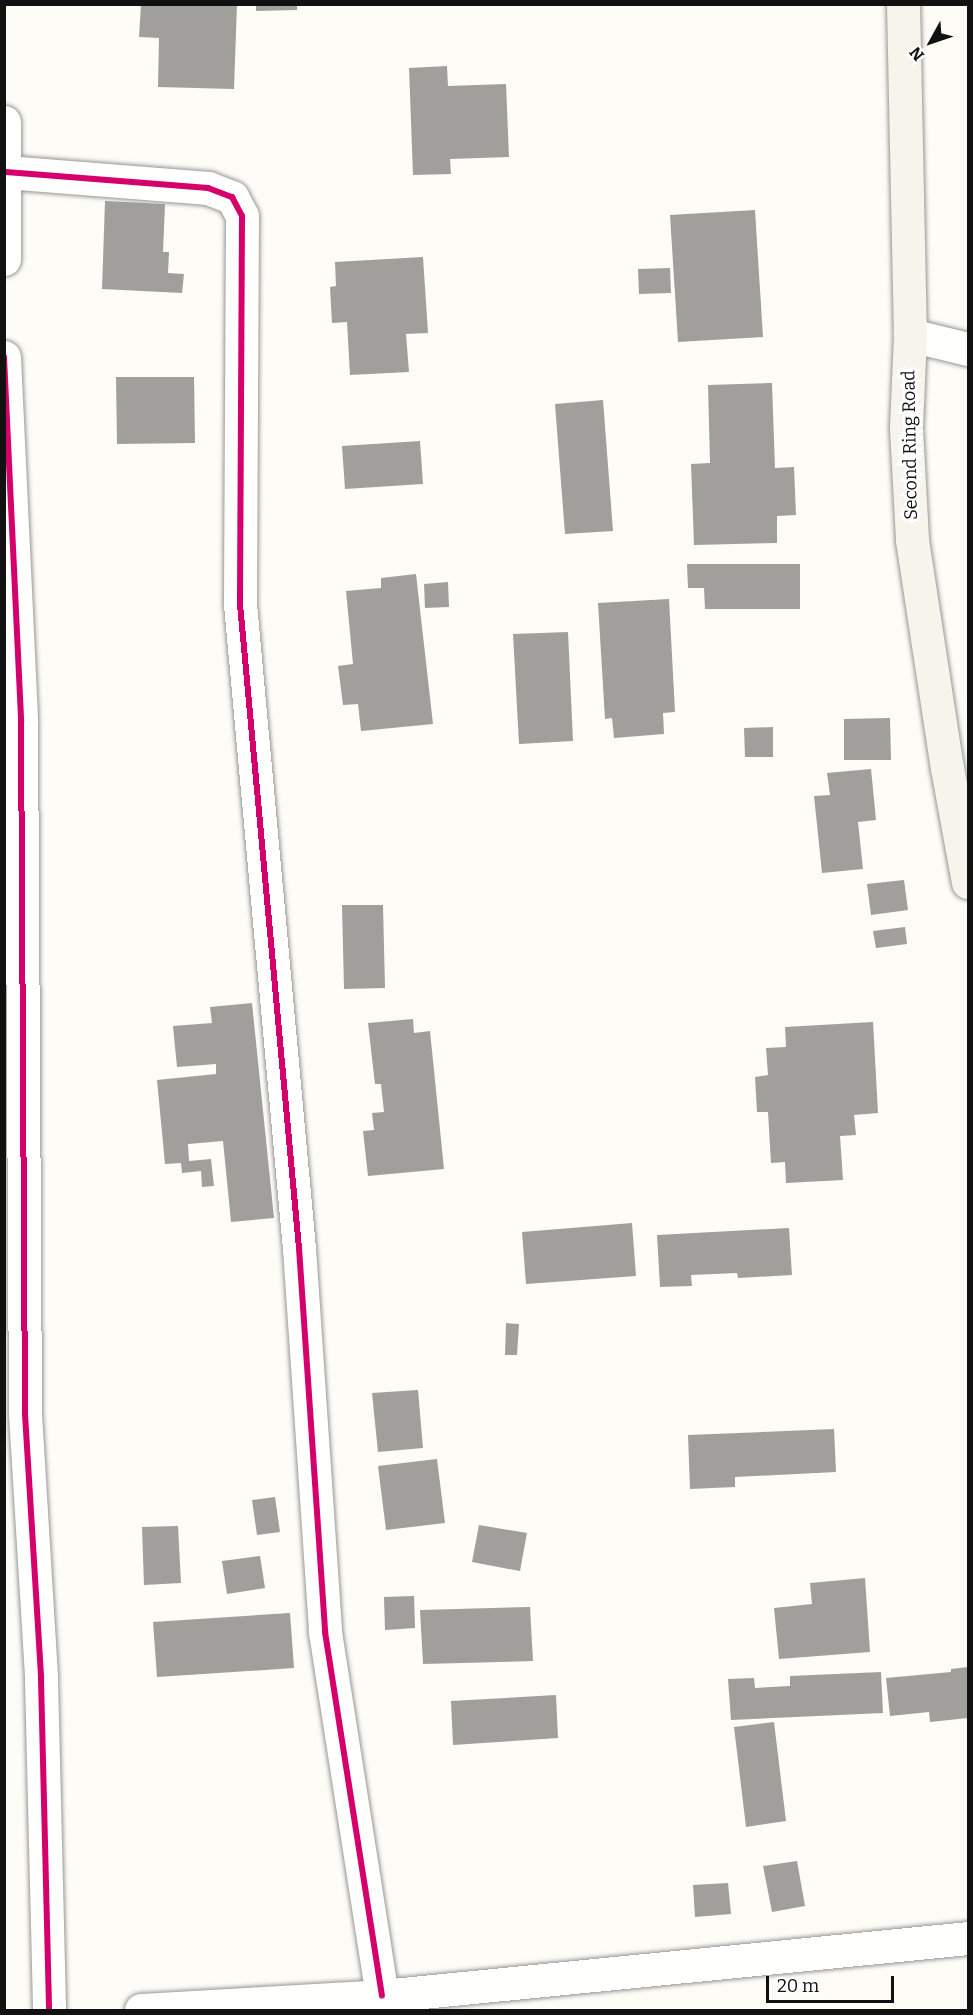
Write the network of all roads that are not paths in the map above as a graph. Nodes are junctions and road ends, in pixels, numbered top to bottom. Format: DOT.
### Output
graph roads {
  1 [pos="903,4"];
  2 [pos="4,122"];
  3 [pos="6,172"];
  4 [pos="4,260"];
  5 [pos="910,335"];
  6 [pos="969,349"];
  7 [pos="4,357"];
  8 [pos="13,721"];
  9 [pos="969,882"];
  10 [pos="15,1414"];
  11 [pos="969,1938"];
  12 [pos="382,1996"];
  13 [pos="49,2010"];
  14 [pos="141,2010"];
  1 -- 5 [label="street, Second Ring Road"];
  2 -- 3 [label="street"];
  3 -- 4 [label="street"];
  3 -- 12 [label="street"];
  5 -- 6 [label="street"];
  5 -- 9 [label="street, Second Ring Road"];
  7 -- 8 [label="street"];
  8 -- 10 [label="street"];
  10 -- 13 [label="street"];
  11 -- 12 [label="street"];
  12 -- 14 [label="street"];
}
